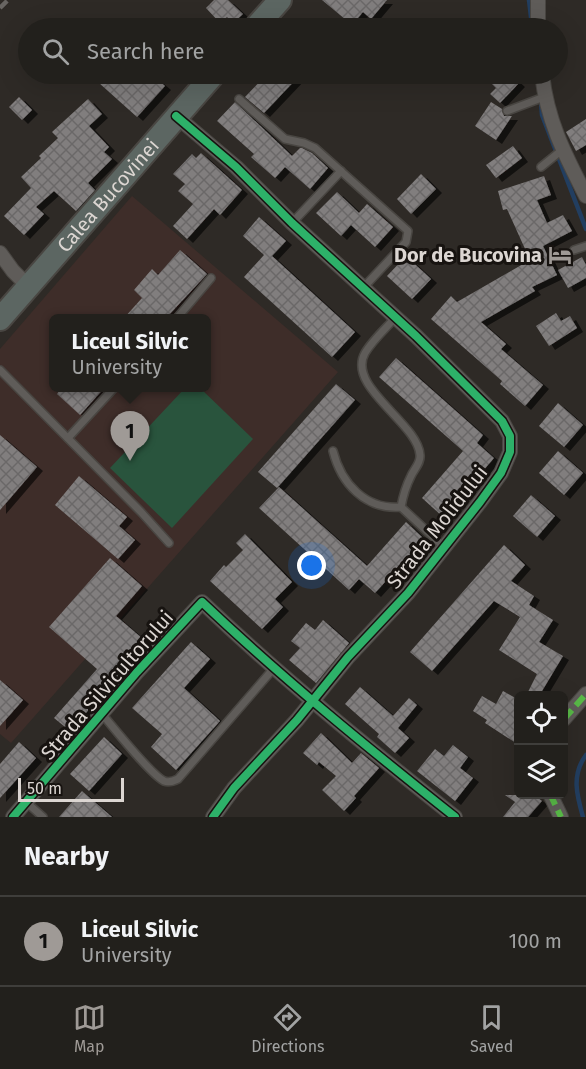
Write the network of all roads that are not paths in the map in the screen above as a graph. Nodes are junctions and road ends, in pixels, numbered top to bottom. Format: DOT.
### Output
graph roads {
  1 [pos="280,0"];
  2 [pos="538,0"];
  3 [pos="264,18"];
  4 [pos="538,18"];
  5 [pos="205,84"];
  6 [pos="541,84"];
  7 [pos="539,98"];
  8 [pos="239,99"];
  9 [pos="507,111"];
  10 [pos="177,116"];
  11 [pos="562,150"];
  12 [pos="541,167"];
  13 [pos="341,171"];
  14 [pos="586,196"];
  15 [pos="292,223"];
  16 [pos="586,246"];
  17 [pos="574,250"];
  18 [pos="0,253"];
  19 [pos="211,278"];
  20 [pos="28,286"];
  21 [pos="363,288"];
  22 [pos="180,314"];
  23 [pos="395,318"];
  24 [pos="0,319"];
  25 [pos="0,370"];
  26 [pos="109,392"];
  27 [pos="68,438"];
  28 [pos="333,451"];
  29 [pos="401,507"];
  30 [pos="169,543"];
  31 [pos="444,547"];
  32 [pos="274,668"];
  33 [pos="586,694"];
  34 [pos="312,699"];
  35 [pos="102,714"];
  36 [pos="568,714"];
  37 [pos="552,799"];
  38 [pos="26,802"];
  39 [pos="13,817"];
  40 [pos="43,817"];
  41 [pos="213,817"];
  42 [pos="455,817"];
  43 [pos="561,817"];
  1 -- 3 [label="highway"];
  2 -- 4 [label="street"];
  5 -- 10 [label="highway, Calea Bucovinei"];
  6 -- 7 [label="street"];
  7 -- 9 [label="lane"];
  7 -- 11 [label="street"];
  8 -- 13 [label="lane"];
  10 -- 15 [label="street, Strada Molidului"];
  10 -- 20 [label="highway, Calea Bucovinei"];
  11 -- 12 [label="lane"];
  11 -- 14 [label="street"];
  13 -- 15 [label="lane"];
  13 -- 21 [label="lane"];
  15 -- 21 [label="street, Strada Molidului"];
  16 -- 17 [label="lane"];
  18 -- 20 [label="street"];
  19 -- 22 [label="lane"];
  20 -- 24 [label="highway, Calea Bucovinei"];
  21 -- 23 [label="street, Strada Molidului"];
  23 -- 29 [label="lane"];
  23 -- 31 [label="street, Strada Molidului"];
  25 -- 27 [label="lane"];
  26 -- 27 [label="lane"];
  27 -- 30 [label="lane"];
  28 -- 29 [label="lane"];
  29 -- 31 [label="lane"];
  31 -- 34 [label="street, Strada Molidului"];
  32 -- 34 [label="street"];
  32 -- 35 [label="street, Strada Silvicultorului"];
  32 -- 35 [label="lane"];
  33 -- 36 [label="street"];
  34 -- 41 [label="street, Strada Molidului"];
  34 -- 42 [label="street"];
  35 -- 38 [label="street, Strada Silvicultorului"];
  37 -- 43 [label="street"];
  38 -- 39 [label="street, Strada Silvicultorului"];
  38 -- 40 [label="lane"];
}
